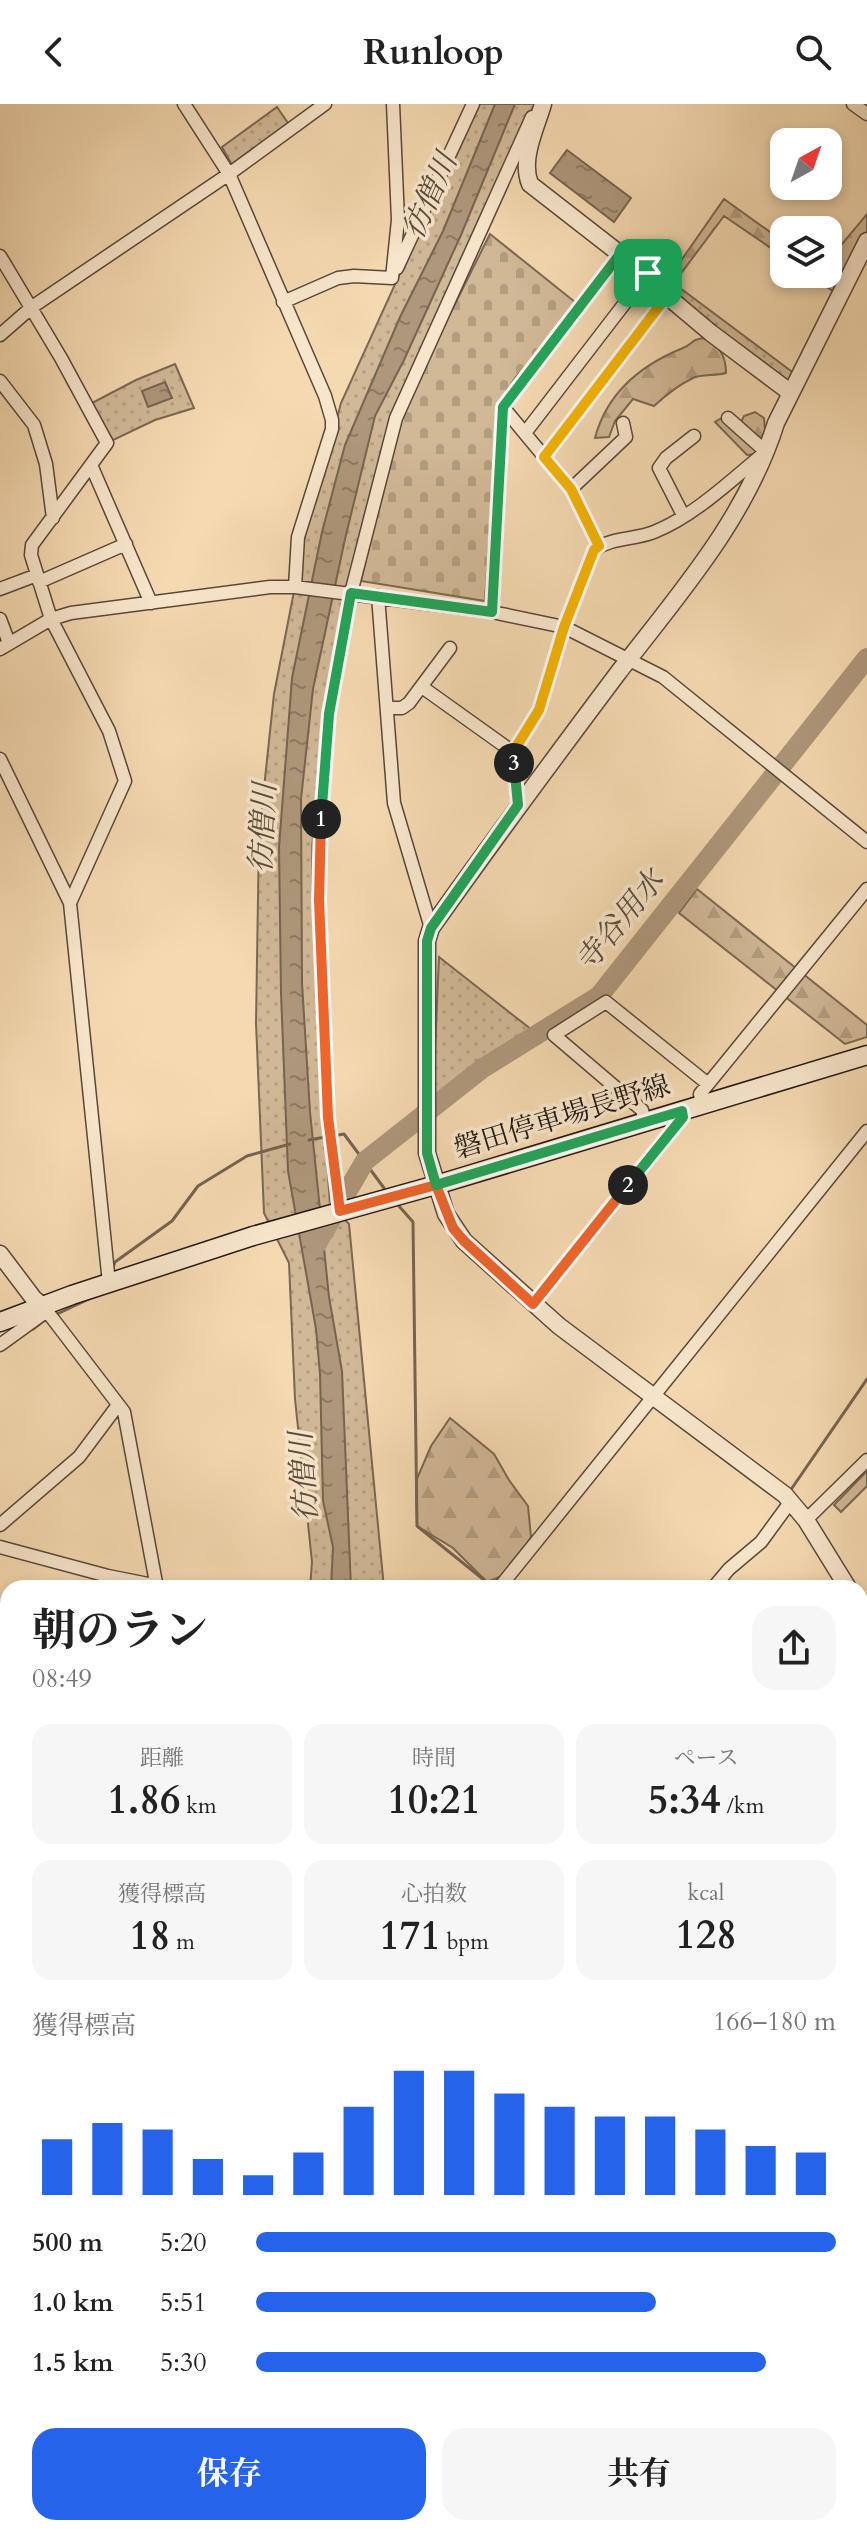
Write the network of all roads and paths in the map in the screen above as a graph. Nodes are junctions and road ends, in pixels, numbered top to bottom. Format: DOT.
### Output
graph roads {
  1 [pos="184,104"];
  2 [pos="325,104"];
  3 [pos="393,104"];
  4 [pos="473,104"];
  5 [pos="541,104"];
  6 [pos="853,104"];
  7 [pos="867,114"];
  8 [pos="229,174"];
  9 [pos="867,241"];
  10 [pos="620,254"];
  11 [pos="0,256"];
  12 [pos="648,273"];
  13 [pos="392,278"];
  14 [pos="667,296"];
  15 [pos="283,302"];
  16 [pos="32,307"];
  17 [pos="0,335"];
  18 [pos="0,381"];
  19 [pos="791,393"];
  20 [pos="503,407"];
  21 [pos="728,418"];
  22 [pos="623,423"];
  23 [pos="525,433"];
  24 [pos="694,436"];
  25 [pos="764,453"];
  26 [pos="544,457"];
  27 [pos="91,465"];
  28 [pos="571,489"];
  29 [pos="683,515"];
  30 [pos="53,518"];
  31 [pos="126,544"];
  32 [pos="599,546"];
  33 [pos="38,578"];
  34 [pos="295,587"];
  35 [pos="0,589"];
  36 [pos="349,592"];
  37 [pos="378,596"];
  38 [pos="151,603"];
  39 [pos="492,612"];
  40 [pos="0,619"];
  41 [pos="51,619"];
  42 [pos="564,627"];
  43 [pos="5,646"];
  44 [pos="450,648"];
  45 [pos="628,660"];
  46 [pos="422,687"];
  47 [pos="388,708"];
  48 [pos="513,752"];
  49 [pos="0,759"];
  50 [pos="518,805"];
  51 [pos="867,842"];
  52 [pos="867,889"];
  53 [pos="70,903"];
  54 [pos="431,928"];
  55 [pos="867,1055"];
  56 [pos="708,1084"];
  57 [pos="702,1104"];
  58 [pos="682,1111"];
  59 [pos="645,1122"];
  60 [pos="867,1131"];
  61 [pos="436,1185"];
  62 [pos="340,1211"];
  63 [pos="0,1254"];
  64 [pos="109,1283"];
  65 [pos="533,1304"];
  66 [pos="45,1309"];
  67 [pos="0,1322"];
  68 [pos="0,1345"];
  69 [pos="652,1397"];
  70 [pos="118,1405"];
  71 [pos="867,1460"];
  72 [pos="791,1501"];
  73 [pos="806,1520"];
  74 [pos="0,1525"];
  75 [pos="0,1547"];
  76 [pos="103,1580"];
  77 [pos="156,1580"];
  78 [pos="505,1580"];
  79 [pos="720,1580"];
  80 [pos="843,1580"];
  1 -- 8 [label="street"];
  2 -- 8 [label="street"];
  3 -- 13 [label="street"];
  4 -- 13 [label="street"];
  5 -- 10 [label="street"];
  5 -- 36 [label="street"];
  6 -- 7 [label="street"];
  8 -- 15 [label="street"];
  8 -- 16 [label="street"];
  9 -- 19 [label="street"];
  10 -- 12 [label="street"];
  10 -- 20 [label="street"];
  11 -- 16 [label="street"];
  12 -- 14 [label="street"];
  12 -- 23 [label="street"];
  13 -- 15 [label="street"];
  14 -- 19 [label="street"];
  14 -- 26 [label="street"];
  15 -- 34 [label="street"];
  16 -- 17 [label="street"];
  16 -- 27 [label="street"];
  18 -- 30 [label="street"];
  19 -- 25 [label="street"];
  20 -- 23 [label="street"];
  20 -- 39 [label="street"];
  21 -- 25 [label="street"];
  22 -- 28 [label="street"];
  23 -- 26 [label="street"];
  24 -- 29 [label="street"];
  25 -- 29 [label="street"];
  25 -- 45 [label="street"];
  26 -- 28 [label="street"];
  27 -- 30 [label="street"];
  27 -- 31 [label="street"];
  28 -- 32 [label="street"];
  29 -- 32 [label="street"];
  30 -- 33 [label="street"];
  31 -- 33 [label="street"];
  31 -- 38 [label="street"];
  32 -- 42 [label="street"];
  33 -- 35 [label="street"];
  33 -- 41 [label="street"];
  34 -- 36 [label="street"];
  34 -- 38 [label="street"];
  36 -- 37 [label="street"];
  36 -- 62 [label="street"];
  37 -- 39 [label="street"];
  37 -- 47 [label="street"];
  38 -- 41 [label="street"];
  39 -- 42 [label="street"];
  40 -- 43 [label="street"];
  41 -- 43 [label="street"];
  41 -- 53 [label="street"];
  42 -- 45 [label="street"];
  42 -- 48 [label="street"];
  44 -- 46 [label="street"];
  45 -- 50 [label="street"];
  45 -- 51 [label="street"];
  46 -- 47 [label="street"];
  46 -- 48 [label="street"];
  47 -- 54 [label="street"];
  48 -- 50 [label="street"];
  49 -- 53 [label="street"];
  50 -- 54 [label="street"];
  52 -- 56 [label="street"];
  53 -- 64 [label="street"];
  54 -- 61 [label="street"];
  55 -- 57 [label="main road, 磐田停車場長野線"];
  56 -- 57 [label="street"];
  56 -- 59 [label="street"];
  57 -- 58 [label="main road, 磐田停車場長野線"];
  58 -- 59 [label="main road, 磐田停車場長野線"];
  58 -- 65 [label="street"];
  59 -- 61 [label="main road, 磐田停車場長野線"];
  60 -- 69 [label="street"];
  61 -- 62 [label="main road, 磐田停車場長野線"];
  61 -- 65 [label="street"];
  62 -- 64 [label="main road, 磐田停車場長野線"];
  63 -- 66 [label="street"];
  64 -- 66 [label="main road, 磐田停車場長野線"];
  65 -- 69 [label="street"];
  66 -- 67 [label="main road, 磐田停車場長野線"];
  66 -- 68 [label="street"];
  66 -- 70 [label="street"];
  69 -- 72 [label="street"];
  69 -- 78 [label="street"];
  70 -- 74 [label="street"];
  70 -- 77 [label="street"];
  71 -- 73 [label="street"];
  72 -- 73 [label="street"];
  72 -- 79 [label="street"];
  73 -- 80 [label="street"];
  75 -- 76 [label="street"];
}
